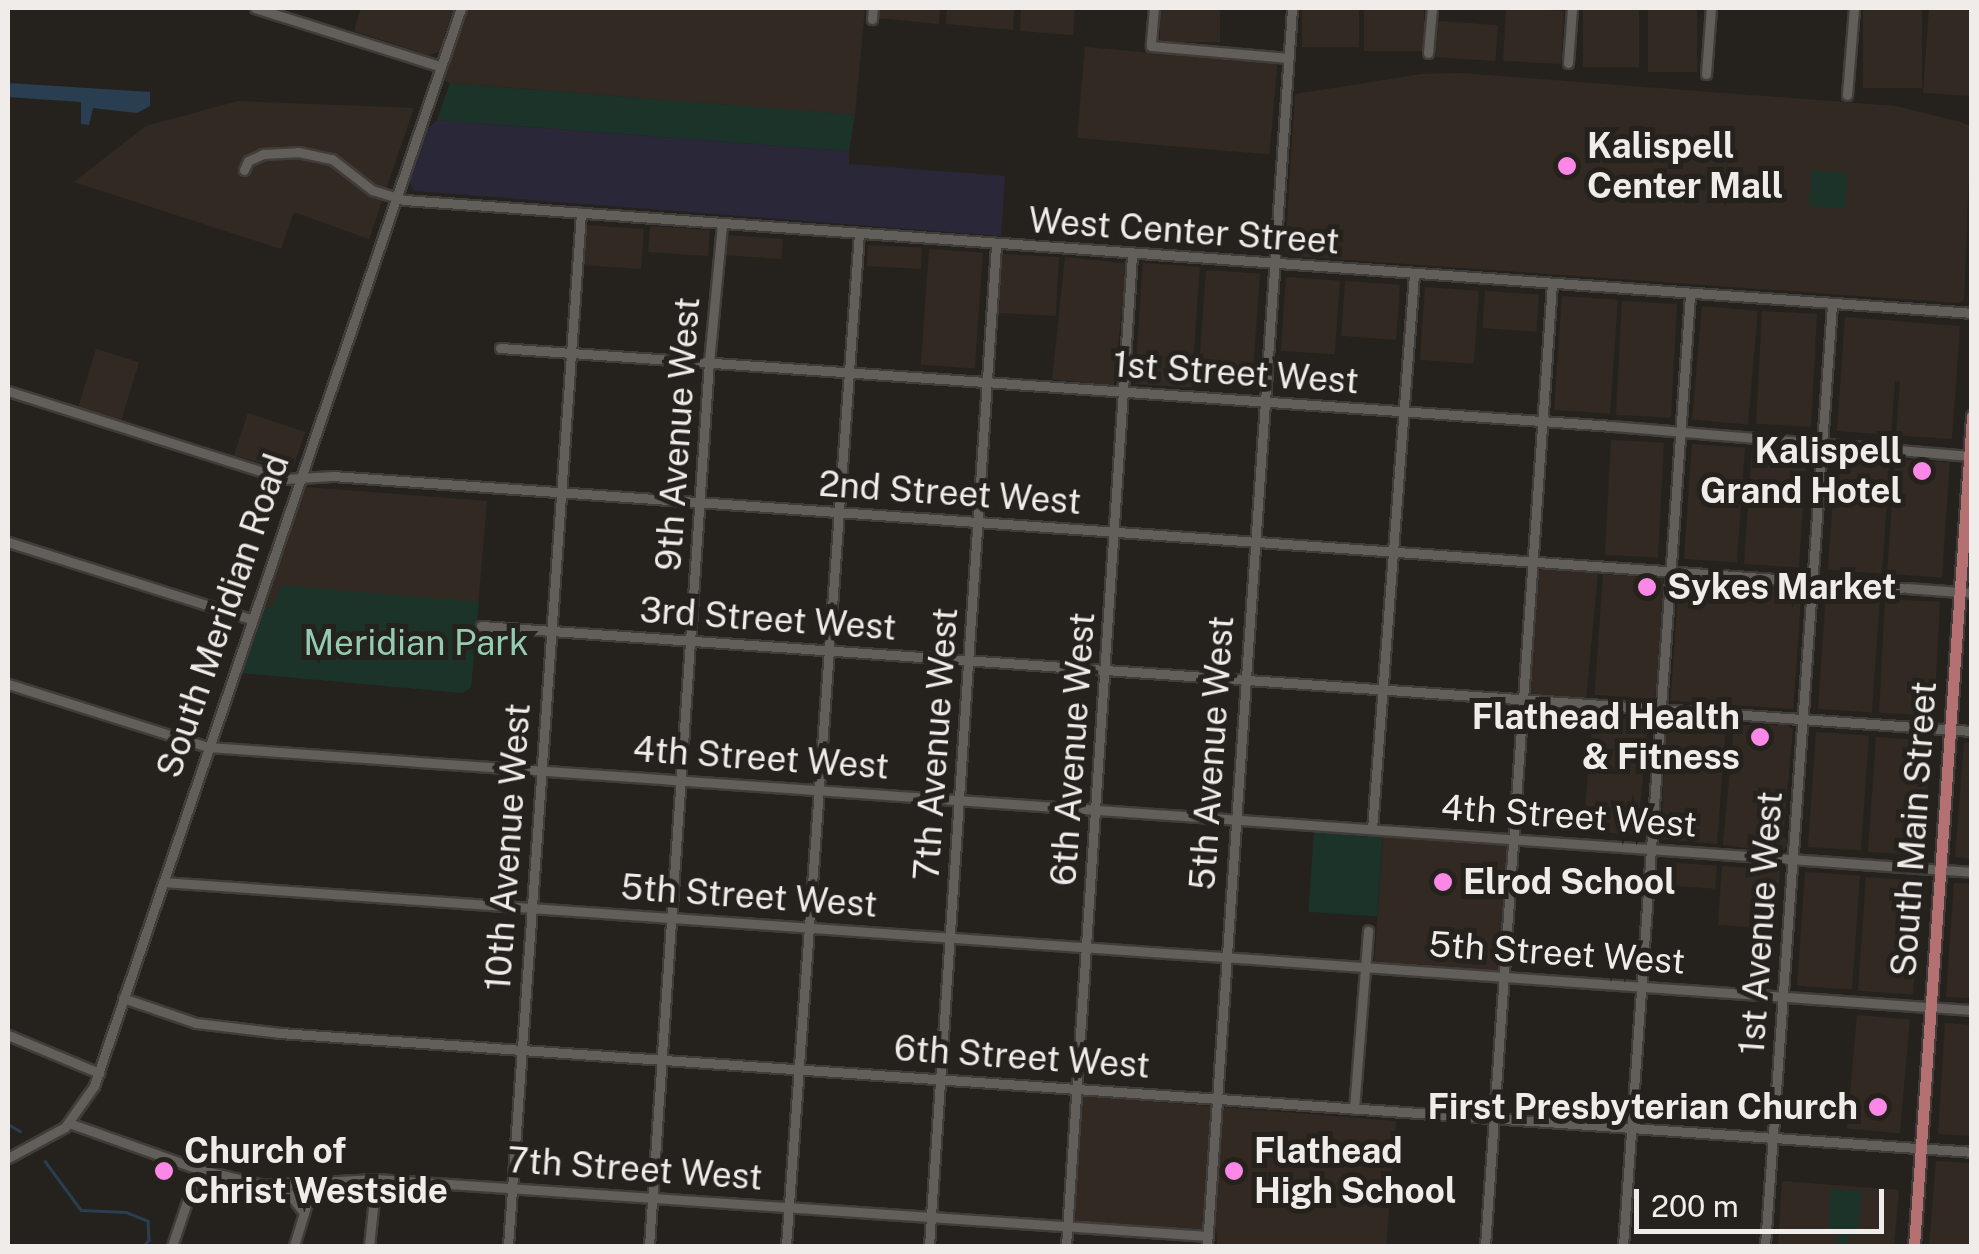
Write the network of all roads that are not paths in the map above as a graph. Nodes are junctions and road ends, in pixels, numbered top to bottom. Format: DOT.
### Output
graph roads {
  1 [pos="255,8"];
  2 [pos="461,8"];
  3 [pos="1154,8"];
  4 [pos="1292,8"];
  5 [pos="1432,8"];
  6 [pos="1572,8"];
  7 [pos="1711,8"];
  8 [pos="1854,8"];
  9 [pos="1428,53"];
  10 [pos="1288,58"];
  11 [pos="1568,63"];
  12 [pos="439,66"];
  13 [pos="1706,74"];
  14 [pos="1847,95"];
  15 [pos="244,170"];
  16 [pos="393,198"];
  17 [pos="581,213"];
  18 [pos="722,224"];
  19 [pos="859,233"];
  20 [pos="996,245"];
  21 [pos="1132,255"];
  22 [pos="1274,264"];
  23 [pos="1414,274"];
  24 [pos="1552,284"];
  25 [pos="1690,294"];
  26 [pos="1832,305"];
  27 [pos="1972,313"];
  28 [pos="500,348"];
  29 [pos="572,352"];
  30 [pos="709,362"];
  31 [pos="848,373"];
  32 [pos="986,383"];
  33 [pos="8,391"];
  34 [pos="1124,393"];
  35 [pos="1265,403"];
  36 [pos="1404,413"];
  37 [pos="1972,416"];
  38 [pos="1543,422"];
  39 [pos="1682,432"];
  40 [pos="1822,442"];
  41 [pos="1970,456"];
  42 [pos="299,478"];
  43 [pos="560,493"];
  44 [pos="700,504"];
  45 [pos="838,512"];
  46 [pos="978,522"];
  47 [pos="1116,533"];
  48 [pos="1254,541"];
  49 [pos="8,542"];
  50 [pos="1393,551"];
  51 [pos="1533,560"];
  52 [pos="1672,570"];
  53 [pos="1812,581"];
  54 [pos="1965,592"];
  55 [pos="251,620"];
  56 [pos="481,626"];
  57 [pos="552,631"];
  58 [pos="690,641"];
  59 [pos="828,651"];
  60 [pos="970,661"];
  61 [pos="1106,670"];
  62 [pos="1246,680"];
  63 [pos="8,684"];
  64 [pos="1382,690"];
  65 [pos="1523,700"];
  66 [pos="1662,710"];
  67 [pos="1804,720"];
  68 [pos="1949,730"];
  69 [pos="1972,732"];
  70 [pos="208,747"];
  71 [pos="541,770"];
  72 [pos="681,779"];
  73 [pos="818,789"];
  74 [pos="960,799"];
  75 [pos="1097,808"];
  76 [pos="1234,818"];
  77 [pos="1372,829"];
  78 [pos="1513,839"];
  79 [pos="1652,850"];
  80 [pos="1793,860"];
  81 [pos="1939,870"];
  82 [pos="1972,872"];
  83 [pos="163,882"];
  84 [pos="531,908"];
  85 [pos="672,918"];
  86 [pos="808,928"];
  87 [pos="1368,931"];
  88 [pos="951,938"];
  89 [pos="1086,947"];
  90 [pos="1225,958"];
  91 [pos="1364,967"];
  92 [pos="1503,976"];
  93 [pos="1642,986"];
  94 [pos="1783,996"];
  95 [pos="124,998"];
  96 [pos="1929,1006"];
  97 [pos="1972,1010"];
  98 [pos="8,1035"];
  99 [pos="521,1048"];
  100 [pos="662,1058"];
  101 [pos="799,1069"];
  102 [pos="99,1073"];
  103 [pos="941,1078"];
  104 [pos="1078,1088"];
  105 [pos="1216,1099"];
  106 [pos="1354,1109"];
  107 [pos="1494,1118"];
  108 [pos="69,1123"];
  109 [pos="1632,1126"];
  110 [pos="1773,1136"];
  111 [pos="1921,1148"];
  112 [pos="1972,1152"];
  113 [pos="8,1158"];
  114 [pos="198,1169"];
  115 [pos="376,1180"];
  116 [pos="313,1183"];
  117 [pos="284,1186"];
  118 [pos="510,1188"];
  119 [pos="652,1198"];
  120 [pos="789,1207"];
  121 [pos="304,1213"];
  122 [pos="931,1217"];
  123 [pos="1068,1226"];
  124 [pos="1207,1241"];
  125 [pos="172,1246"];
  126 [pos="294,1246"];
  127 [pos="370,1246"];
  128 [pos="508,1246"];
  129 [pos="649,1246"];
  130 [pos="786,1246"];
  131 [pos="929,1246"];
  132 [pos="1066,1246"];
  133 [pos="1484,1246"];
  134 [pos="1624,1246"];
  135 [pos="1765,1246"];
  136 [pos="1914,1246"];
  1 -- 12 [label="street"];
  2 -- 12 [label="street, South Meridian Road"];
  3 -- 10 [label="street"];
  4 -- 10 [label="street, 5th Avenue West"];
  5 -- 9 [label="street"];
  6 -- 11 [label="street"];
  7 -- 13 [label="street"];
  8 -- 14 [label="street"];
  10 -- 22 [label="street, 5th Avenue West"];
  12 -- 16 [label="street, South Meridian Road"];
  15 -- 16 [label="street"];
  16 -- 17 [label="street, West Center Street"];
  16 -- 42 [label="street, South Meridian Road"];
  17 -- 18 [label="street, West Center Street"];
  17 -- 29 [label="street, 10th Avenue West"];
  18 -- 19 [label="street, West Center Street"];
  18 -- 30 [label="street, 9th Avenue West"];
  19 -- 20 [label="street, West Center Street"];
  19 -- 31 [label="street"];
  20 -- 21 [label="street, West Center Street"];
  20 -- 32 [label="street, 7th Avenue West"];
  21 -- 22 [label="street, West Center Street"];
  21 -- 34 [label="street, 6th Avenue West"];
  22 -- 23 [label="street, West Center Street"];
  22 -- 35 [label="street, 5th Avenue West"];
  23 -- 24 [label="street, West Center Street"];
  23 -- 36 [label="street"];
  24 -- 25 [label="street, West Center Street"];
  24 -- 38 [label="street"];
  25 -- 26 [label="street, West Center Street"];
  25 -- 39 [label="street"];
  26 -- 27 [label="street, West Center Street"];
  26 -- 40 [label="street, 1st Avenue West"];
  28 -- 29 [label="street, 1st Street West"];
  29 -- 30 [label="street, 1st Street West"];
  29 -- 43 [label="street, 10th Avenue West"];
  30 -- 31 [label="street, 1st Street West"];
  30 -- 44 [label="street, 9th Avenue West"];
  31 -- 32 [label="street, 1st Street West"];
  31 -- 45 [label="street"];
  32 -- 34 [label="street, 1st Street West"];
  32 -- 46 [label="street, 7th Avenue West"];
  33 -- 42 [label="street, 2nd Street West"];
  34 -- 35 [label="street, 1st Street West"];
  34 -- 47 [label="street, 6th Avenue West"];
  35 -- 36 [label="street, 1st Street West"];
  35 -- 48 [label="street, 5th Avenue West"];
  36 -- 38 [label="street, 1st Street West"];
  36 -- 50 [label="street"];
  37 -- 41 [label="main road, South Main Street"];
  38 -- 39 [label="street, 1st Street West"];
  38 -- 51 [label="street"];
  39 -- 40 [label="street, 1st Street West"];
  39 -- 52 [label="street"];
  40 -- 41 [label="street, 1st Street West"];
  40 -- 53 [label="street, 1st Avenue West"];
  41 -- 54 [label="main road, South Main Street"];
  42 -- 43 [label="street, 2nd Street West"];
  42 -- 55 [label="street, South Meridian Road"];
  43 -- 44 [label="street, 2nd Street West"];
  43 -- 57 [label="street, 10th Avenue West"];
  44 -- 45 [label="street, 2nd Street West"];
  44 -- 58 [label="street, 9th Avenue West"];
  45 -- 46 [label="street, 2nd Street West"];
  45 -- 59 [label="street"];
  46 -- 47 [label="street, 2nd Street West"];
  46 -- 60 [label="street, 7th Avenue West"];
  47 -- 48 [label="street, 2nd Street West"];
  47 -- 61 [label="street, 6th Avenue West"];
  48 -- 50 [label="street, 2nd Street West"];
  48 -- 62 [label="street, 5th Avenue West"];
  49 -- 55 [label="street"];
  50 -- 51 [label="street, 2nd Street West"];
  50 -- 64 [label="street"];
  51 -- 52 [label="street, 2nd Street West"];
  51 -- 65 [label="street"];
  52 -- 53 [label="street, 2nd Street West"];
  52 -- 66 [label="street"];
  53 -- 54 [label="street, 2nd Street West"];
  53 -- 67 [label="street, 1st Avenue West"];
  54 -- 68 [label="main road, South Main Street"];
  55 -- 70 [label="street, South Meridian Road"];
  56 -- 57 [label="street, 3rd Street West"];
  57 -- 58 [label="street, 3rd Street West"];
  57 -- 71 [label="street, 10th Avenue West"];
  58 -- 59 [label="street, 3rd Street West"];
  58 -- 72 [label="street, 9th Avenue West"];
  59 -- 60 [label="street, 3rd Street West"];
  59 -- 73 [label="street"];
  60 -- 61 [label="street, 3rd Street West"];
  60 -- 74 [label="street, 7th Avenue West"];
  61 -- 62 [label="street, 3rd Street West"];
  61 -- 75 [label="street, 6th Avenue West"];
  62 -- 64 [label="street, 3rd Street West"];
  62 -- 76 [label="street, 5th Avenue West"];
  63 -- 70 [label="street, 4th Street West"];
  64 -- 65 [label="street, 3rd Street West"];
  64 -- 77 [label="street"];
  65 -- 66 [label="street, 3rd Street West"];
  65 -- 78 [label="street"];
  66 -- 67 [label="street, 3rd Street West"];
  66 -- 79 [label="street"];
  67 -- 68 [label="street, 3rd Street West"];
  67 -- 80 [label="street, 1st Avenue West"];
  68 -- 69 [label="street, 3rd Street West"];
  68 -- 81 [label="main road, South Main Street"];
  70 -- 71 [label="street, 4th Street West"];
  70 -- 83 [label="street, South Meridian Road"];
  71 -- 72 [label="street, 4th Street West"];
  71 -- 84 [label="street, 10th Avenue West"];
  72 -- 73 [label="street, 4th Street West"];
  72 -- 85 [label="street, 9th Avenue West"];
  73 -- 74 [label="street, 4th Street West"];
  73 -- 86 [label="street"];
  74 -- 75 [label="street, 4th Street West"];
  74 -- 88 [label="street, 7th Avenue West"];
  75 -- 76 [label="street, 4th Street West"];
  75 -- 89 [label="street, 6th Avenue West"];
  76 -- 77 [label="street, 4th Street West"];
  76 -- 90 [label="street, 5th Avenue West"];
  77 -- 78 [label="street, 4th Street West"];
  78 -- 79 [label="street, 4th Street West"];
  78 -- 92 [label="street"];
  79 -- 80 [label="street, 4th Street West"];
  79 -- 93 [label="street"];
  80 -- 81 [label="street, 4th Street West"];
  80 -- 94 [label="street, 1st Avenue West"];
  81 -- 82 [label="street, 4th Street West"];
  81 -- 96 [label="main road, South Main Street"];
  83 -- 84 [label="street, 5th Street West"];
  83 -- 95 [label="street, South Meridian Road"];
  84 -- 85 [label="street, 5th Street West"];
  84 -- 99 [label="street, 10th Avenue West"];
  85 -- 86 [label="street, 5th Street West"];
  85 -- 100 [label="street, 9th Avenue West"];
  86 -- 88 [label="street, 5th Street West"];
  86 -- 101 [label="street"];
  87 -- 91 [label="street"];
  88 -- 89 [label="street, 5th Street West"];
  88 -- 103 [label="street, 7th Avenue West"];
  89 -- 90 [label="street, 5th Street West"];
  89 -- 104 [label="street, 6th Avenue West"];
  90 -- 91 [label="street, 5th Street West"];
  90 -- 105 [label="street, 5th Avenue West"];
  91 -- 92 [label="street, 5th Street West"];
  91 -- 106 [label="street"];
  92 -- 93 [label="street, 5th Street West"];
  92 -- 107 [label="street"];
  93 -- 94 [label="street, 5th Street West"];
  93 -- 109 [label="street"];
  94 -- 96 [label="street, 5th Street West"];
  94 -- 110 [label="street, 1st Avenue West"];
  95 -- 99 [label="street, 6th Street West"];
  95 -- 102 [label="street, South Meridian Road"];
  96 -- 97 [label="street, 5th Street West"];
  96 -- 111 [label="main road, South Main Street"];
  98 -- 102 [label="street"];
  99 -- 100 [label="street, 6th Street West"];
  99 -- 118 [label="street, 10th Avenue West"];
  100 -- 101 [label="street, 6th Street West"];
  100 -- 119 [label="street, 9th Avenue West"];
  101 -- 103 [label="street, 6th Street West"];
  101 -- 120 [label="street"];
  102 -- 108 [label="street, South Meridian Road"];
  103 -- 104 [label="street, 6th Street West"];
  103 -- 122 [label="street, 7th Avenue West"];
  104 -- 105 [label="street, 6th Street West"];
  104 -- 123 [label="street, 6th Avenue West"];
  105 -- 106 [label="street, 6th Street West"];
  105 -- 124 [label="street, 5th Avenue West"];
  106 -- 107 [label="street, 6th Street West"];
  107 -- 109 [label="street, 6th Street West"];
  107 -- 133 [label="street"];
  108 -- 113 [label="street"];
  108 -- 114 [label="street, 7th Street West"];
  109 -- 110 [label="street, 6th Street West"];
  109 -- 134 [label="street"];
  110 -- 111 [label="street, 6th Street West"];
  110 -- 135 [label="street, 1st Avenue West"];
  111 -- 112 [label="street, 6th Street West"];
  111 -- 136 [label="main road, South Main Street"];
  114 -- 117 [label="street, 7th Street West"];
  114 -- 125 [label="street"];
  115 -- 116 [label="street, 7th Street West"];
  115 -- 118 [label="street, 7th Street West"];
  115 -- 127 [label="street"];
  116 -- 117 [label="street, 7th Street West"];
  116 -- 121 [label="street"];
  117 -- 121 [label="street"];
  118 -- 119 [label="street, 7th Street West"];
  118 -- 128 [label="street, 10th Avenue West"];
  119 -- 120 [label="street, 7th Street West"];
  119 -- 129 [label="street, 9th Avenue West"];
  120 -- 122 [label="street, 7th Street West"];
  120 -- 130 [label="street"];
  121 -- 126 [label="street"];
  122 -- 123 [label="street, 7th Street West"];
  122 -- 131 [label="street, 7th Avenue West"];
  123 -- 124 [label="street, 7th Street West"];
  123 -- 132 [label="street, 6th Avenue West"];
}
